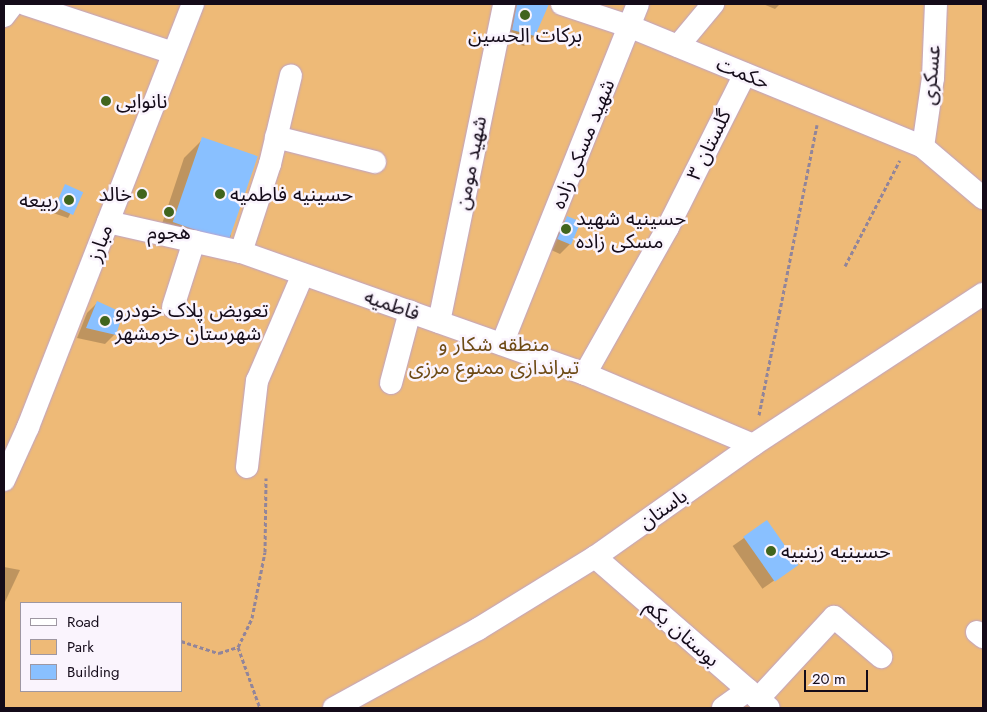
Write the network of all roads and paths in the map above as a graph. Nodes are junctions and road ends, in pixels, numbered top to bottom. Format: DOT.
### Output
graph roads {
  1 [pos="13,4"];
  2 [pos="25,4"];
  3 [pos="193,4"];
  4 [pos="504,4"];
  5 [pos="562,4"];
  6 [pos="638,4"];
  7 [pos="713,4"];
  8 [pos="936,4"];
  9 [pos="4,16"];
  10 [pos="631,27"];
  11 [pos="678,46"];
  12 [pos="174,53"];
  13 [pos="744,74"];
  14 [pos="291,75"];
  15 [pos="821,104"];
  16 [pos="276,137"];
  17 [pos="916,144"];
  18 [pos="375,162"];
  19 [pos="983,198"];
  20 [pos="108,222"];
  21 [pos="194,242"];
  22 [pos="241,252"];
  23 [pos="844,266"];
  24 [pos="303,274"];
  25 [pos="983,294"];
  26 [pos="173,307"];
  27 [pos="410,311"];
  28 [pos="439,322"];
  29 [pos="502,344"];
  30 [pos="585,374"];
  31 [pos="391,383"];
  32 [pos="753,445"];
  33 [pos="247,466"];
  34 [pos="268,478"];
  35 [pos="4,480"];
  36 [pos="595,557"];
  37 [pos="182,641"];
  38 [pos="238,647"];
  39 [pos="881,657"];
  40 [pos="758,699"];
  41 [pos="260,708"];
  42 [pos="334,708"];
  43 [pos="724,708"];
  1 -- 9 [label="street"];
  2 -- 12 [label="street"];
  3 -- 12 [label="street, مبارز"];
  4 -- 28 [label="street, شهید مومن"];
  5 -- 10 [label="street, حکمت"];
  6 -- 10 [label="street, شهید مسکی زاده"];
  7 -- 11 [label="street"];
  8 -- 17 [label="street, عسکری"];
  10 -- 11 [label="street, حکمت"];
  10 -- 29 [label="street, شهید مسکی زاده"];
  11 -- 13 [label="street, حکمت"];
  12 -- 20 [label="street, مبارز"];
  13 -- 15 [label="street, حکمت"];
  13 -- 30 [label="street, گلستان ۳"];
  14 -- 16 [label="street"];
  15 -- 17 [label="street, حکمت"];
  15 -- 32 [label="path"];
  16 -- 18 [label="street"];
  16 -- 22 [label="street"];
  17 -- 19 [label="street, حکمت"];
  17 -- 23 [label="path"];
  20 -- 21 [label="street, فاطمیه"];
  20 -- 35 [label="street, مبارز"];
  21 -- 22 [label="street, فاطمیه"];
  21 -- 26 [label="street"];
  22 -- 24 [label="street, فاطمیه"];
  24 -- 27 [label="street, فاطمیه"];
  24 -- 33 [label="street"];
  25 -- 32 [label="street, باستان"];
  27 -- 28 [label="street, فاطمیه"];
  27 -- 31 [label="street"];
  28 -- 29 [label="street, فاطمیه"];
  29 -- 30 [label="street, فاطمیه"];
  30 -- 32 [label="street, فاطمیه"];
  32 -- 36 [label="street, باستان"];
  34 -- 38 [label="path"];
  36 -- 40 [label="street, بوستان یکم"];
  36 -- 42 [label="street, باستان"];
  37 -- 38 [label="path"];
  38 -- 41 [label="path"];
  39 -- 40 [label="street"];
  40 -- 43 [label="street"];
}
